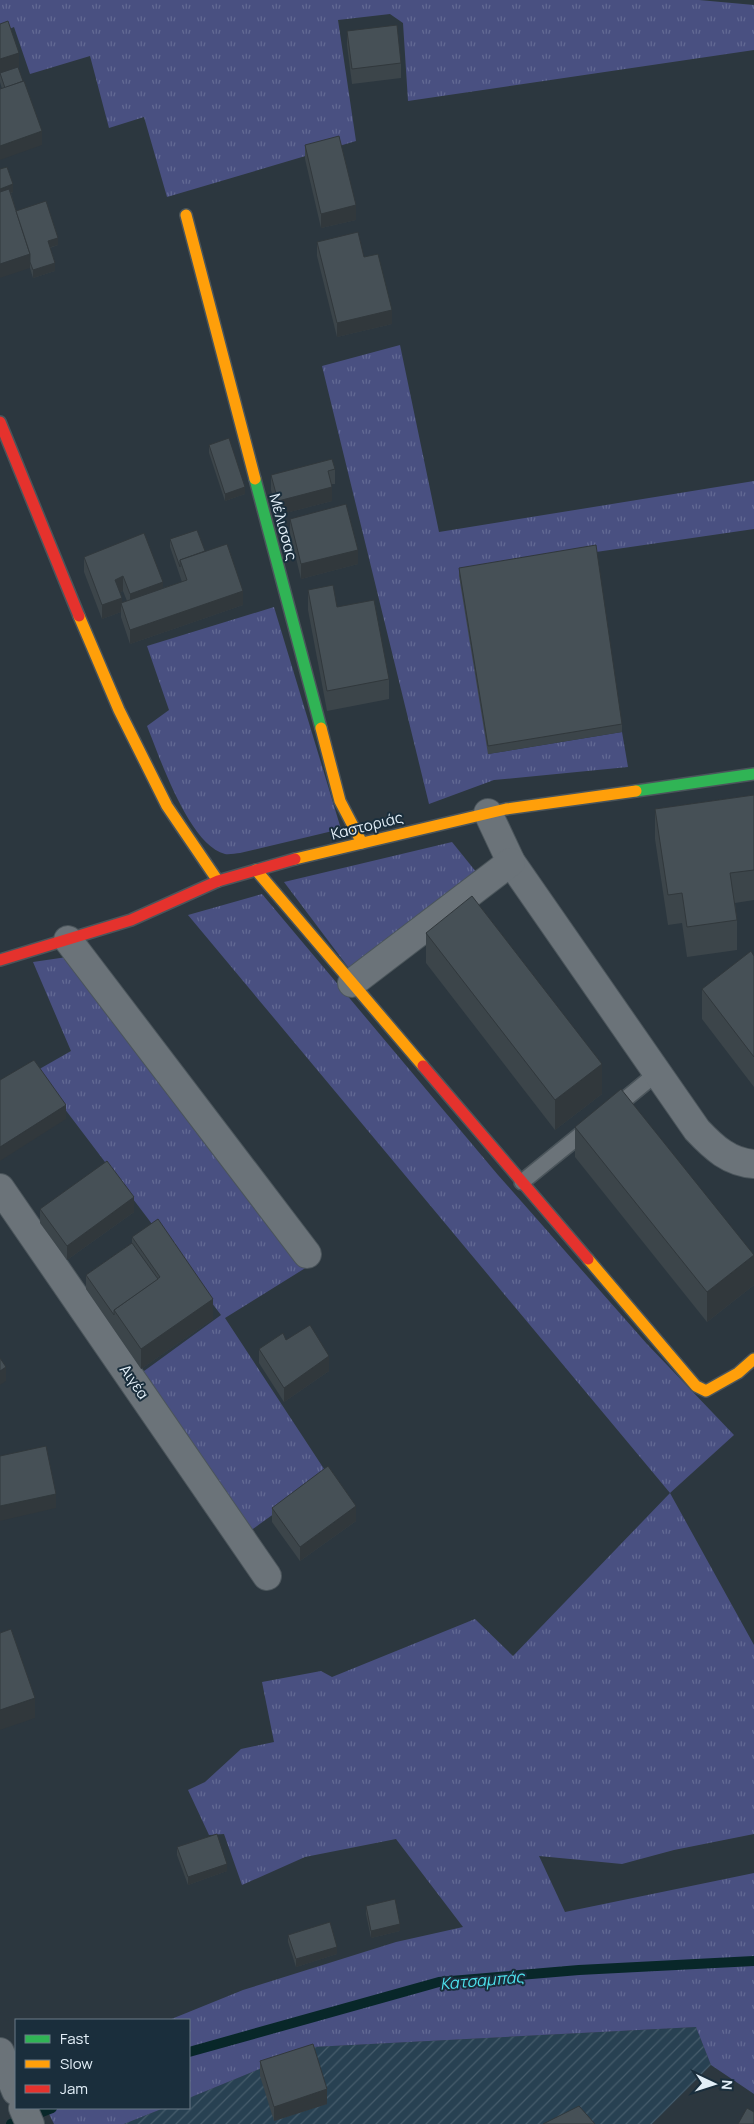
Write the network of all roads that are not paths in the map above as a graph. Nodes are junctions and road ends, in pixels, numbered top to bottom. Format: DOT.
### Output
graph roads {
  1 [pos="186,215"];
  2 [pos="0,422"];
  3 [pos="754,774"];
  4 [pos="488,813"];
  5 [pos="362,843"];
  6 [pos="511,862"];
  7 [pos="256,870"];
  8 [pos="218,881"];
  9 [pos="68,940"];
  10 [pos="0,960"];
  11 [pos="352,983"];
  12 [pos="658,1073"];
  13 [pos="754,1164"];
  14 [pos="522,1182"];
  15 [pos="0,1188"];
  16 [pos="307,1254"];
  17 [pos="754,1359"];
  18 [pos="267,1576"];
  19 [pos="0,2052"];
  20 [pos="15,2089"];
  21 [pos="23,2109"];
  22 [pos="30,2124"];
  1 -- 5 [label="street, Μέλισσας"];
  2 -- 8 [label="street"];
  3 -- 4 [label="street, Καστοριάς"];
  4 -- 5 [label="street, Καστοριάς"];
  4 -- 6 [label="street"];
  5 -- 7 [label="street, Καστοριάς"];
  6 -- 11 [label="street"];
  6 -- 12 [label="street"];
  7 -- 8 [label="street, Καστοριάς"];
  7 -- 11 [label="street"];
  8 -- 9 [label="street, Καστοριάς"];
  9 -- 10 [label="street, Καστοριάς"];
  9 -- 16 [label="street"];
  11 -- 14 [label="street"];
  12 -- 13 [label="street"];
  12 -- 14 [label="lane"];
  14 -- 17 [label="street"];
  15 -- 18 [label="street, Αιγέα"];
  19 -- 20 [label="street"];
  21 -- 22 [label="street"];
}
